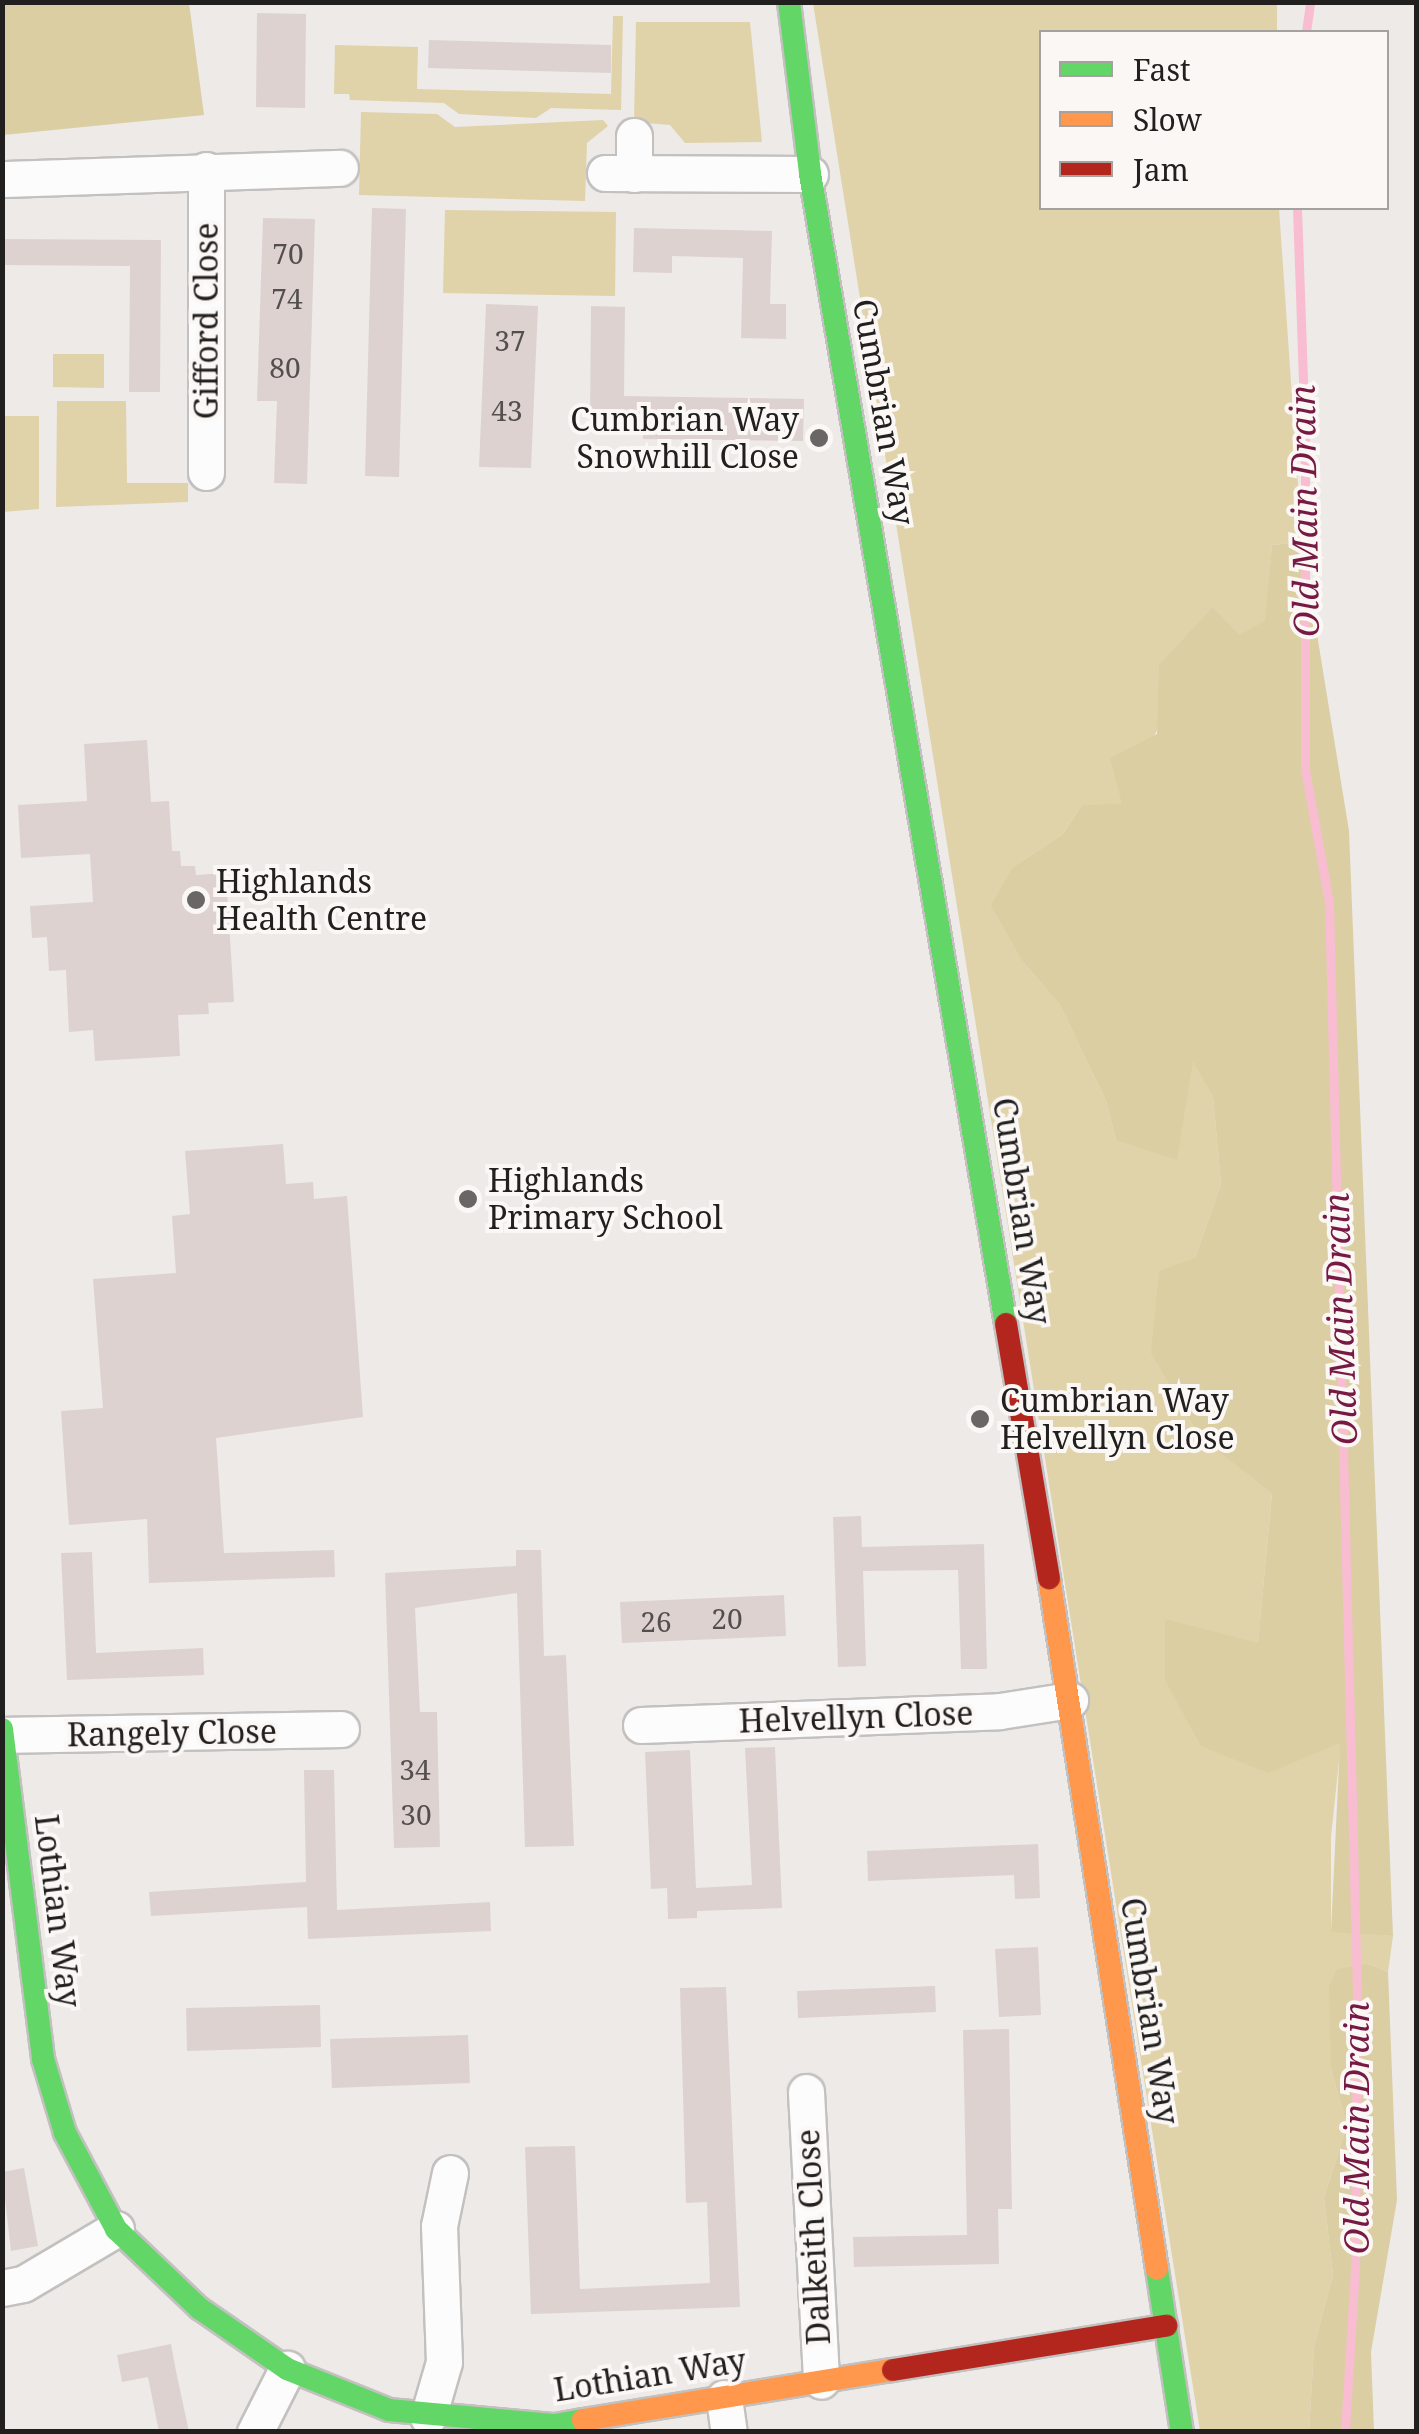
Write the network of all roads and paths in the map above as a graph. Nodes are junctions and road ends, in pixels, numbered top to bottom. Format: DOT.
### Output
graph roads {
  1 [pos="789,2"];
  2 [pos="634,136"];
  3 [pos="340,168"];
  4 [pos="206,170"];
  5 [pos="810,174"];
  6 [pos="2,179"];
  7 [pos="206,472"];
  8 [pos="1070,1700"];
  9 [pos="641,1725"];
  10 [pos="341,1728"];
  11 [pos="3,1733"];
  12 [pos="806,2092"];
  13 [pos="450,2173"];
  14 [pos="116,2229"];
  15 [pos="2,2288"];
  16 [pos="1166,2326"];
  17 [pos="287,2369"];
  18 [pos="821,2381"];
  19 [pos="727,2415"];
  20 [pos="428,2416"];
  21 [pos="255,2432"];
  22 [pos="1182,2432"];
  1 -- 5 [label="street, Cumbrian Way"];
  2 -- 5 [label="street"];
  3 -- 4 [label="street"];
  4 -- 6 [label="street"];
  4 -- 7 [label="street, Gifford Close"];
  5 -- 8 [label="street, Cumbrian Way"];
  8 -- 9 [label="street, Helvellyn Close"];
  8 -- 16 [label="street, Cumbrian Way"];
  10 -- 11 [label="street, Rangely Close"];
  11 -- 14 [label="street, Lothian Way"];
  12 -- 18 [label="street, Dalkeith Close"];
  13 -- 20 [label="street"];
  14 -- 15 [label="street"];
  14 -- 17 [label="street, Lothian Way"];
  16 -- 18 [label="street, Lothian Way"];
  16 -- 22 [label="street, Cumbrian Way"];
  17 -- 20 [label="street, Lothian Way"];
  17 -- 21 [label="street"];
  18 -- 19 [label="street, Lothian Way"];
  19 -- 20 [label="street, Lothian Way"];
}
